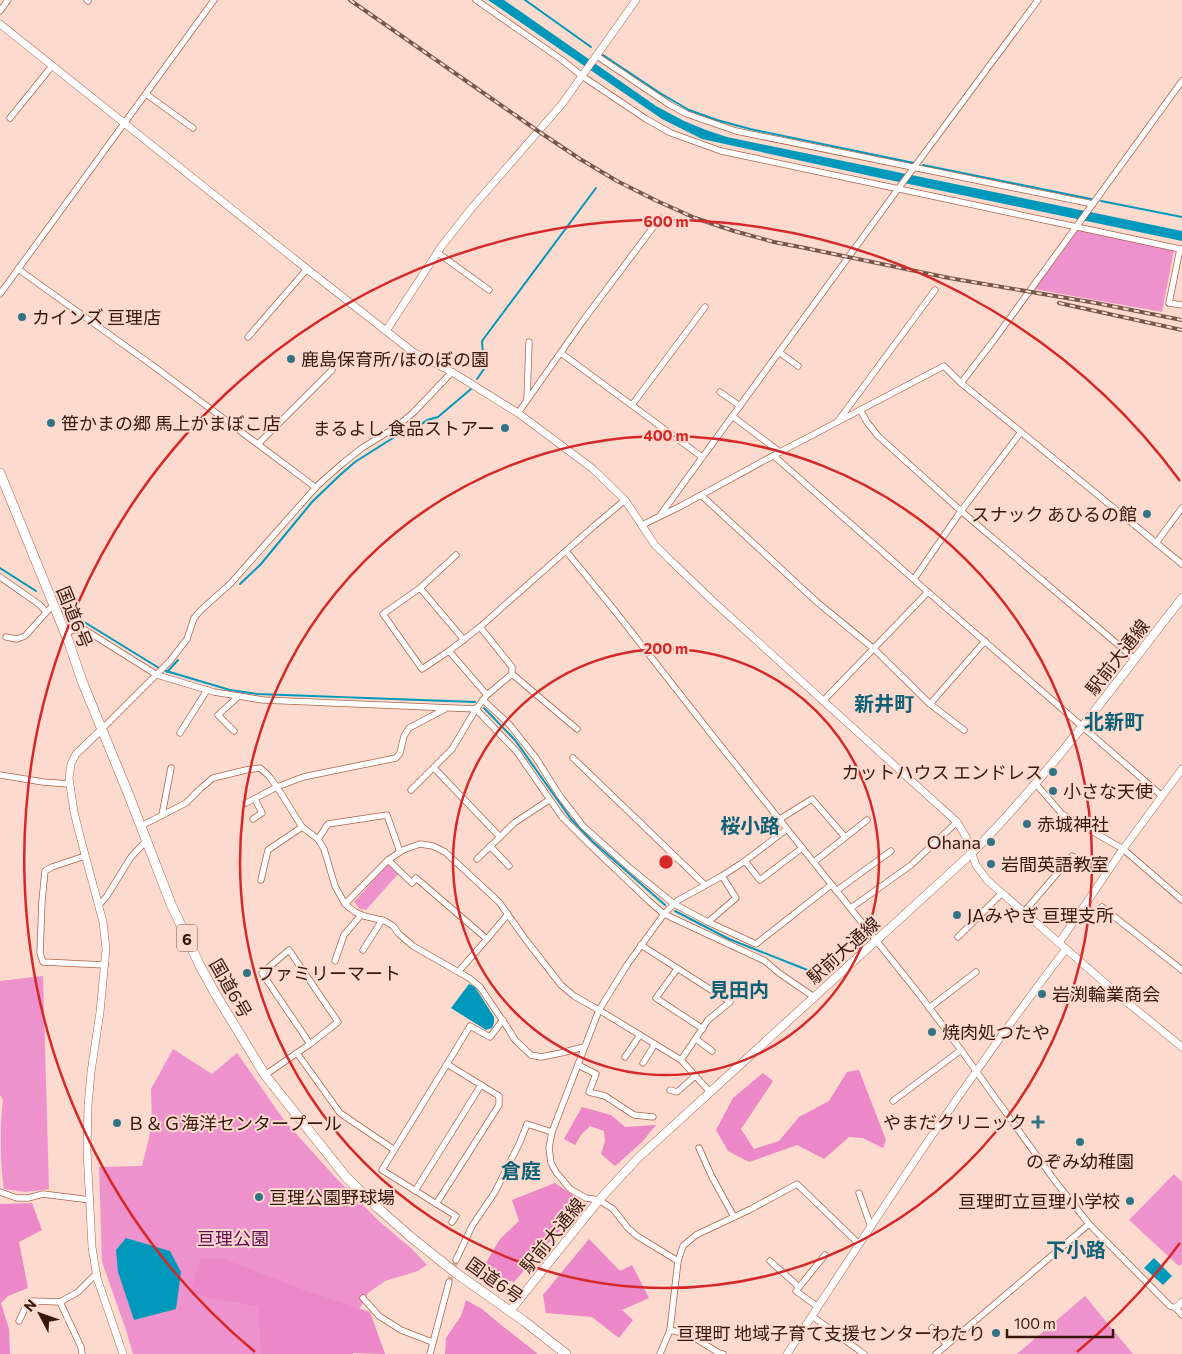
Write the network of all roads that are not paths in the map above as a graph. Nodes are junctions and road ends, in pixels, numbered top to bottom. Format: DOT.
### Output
graph roads {
  1 [pos="8,0"];
  2 [pos="214,0"];
  3 [pos="476,0"];
  4 [pos="636,0"];
  5 [pos="1038,0"];
  6 [pos="0,11"];
  7 [pos="0,24"];
  8 [pos="596,57"];
  9 [pos="52,66"];
  10 [pos="584,75"];
  11 [pos="1182,81"];
  12 [pos="146,94"];
  13 [pos="10,118"];
  14 [pos="125,123"];
  15 [pos="193,128"];
  16 [pos="914,169"];
  17 [pos="900,187"];
  18 [pos="1092,205"];
  19 [pos="660,218"];
  20 [pos="1078,224"];
  21 [pos="1181,249"];
  22 [pos="438,252"];
  23 [pos="18,269"];
  24 [pos="307,269"];
  25 [pos="489,290"];
  26 [pos="935,290"];
  27 [pos="0,294"];
  28 [pos="1182,305"];
  29 [pos="705,307"];
  30 [pos="386,331"];
  31 [pos="248,336"];
  32 [pos="529,342"];
  33 [pos="779,352"];
  34 [pos="561,353"];
  35 [pos="798,366"];
  36 [pos="332,370"];
  37 [pos="452,372"];
  38 [pos="961,383"];
  39 [pos="720,392"];
  40 [pos="527,400"];
  41 [pos="632,405"];
  42 [pos="740,406"];
  43 [pos="860,410"];
  44 [pos="518,413"];
  45 [pos="732,416"];
  46 [pos="837,422"];
  47 [pos="1021,432"];
  48 [pos="258,444"];
  49 [pos="780,452"];
  50 [pos="774,456"];
  51 [pos="702,457"];
  52 [pos="0,473"];
  53 [pos="315,488"];
  54 [pos="701,495"];
  55 [pos="625,500"];
  56 [pos="1182,508"];
  57 [pos="961,511"];
  58 [pos="660,516"];
  59 [pos="642,525"];
  60 [pos="1156,543"];
  61 [pos="566,551"];
  62 [pos="456,555"];
  63 [pos="1182,564"];
  64 [pos="0,576"];
  65 [pos="914,579"];
  66 [pos="420,588"];
  67 [pos="928,592"];
  68 [pos="1182,598"];
  69 [pos="50,608"];
  70 [pos="480,627"];
  71 [pos="65,634"];
  72 [pos="6,637"];
  73 [pos="464,640"];
  74 [pos="984,640"];
  75 [pos="873,648"];
  76 [pos="449,651"];
  77 [pos="1135,659"];
  78 [pos="512,674"];
  79 [pos="158,675"];
  80 [pos="207,690"];
  81 [pos="239,696"];
  82 [pos="485,698"];
  83 [pos="823,700"];
  84 [pos="930,704"];
  85 [pos="447,708"];
  86 [pos="476,709"];
  87 [pos="1082,726"];
  88 [pos="577,729"];
  89 [pos="101,730"];
  90 [pos="964,730"];
  91 [pos="234,731"];
  92 [pos="180,733"];
  93 [pos="573,758"];
  94 [pos="170,768"];
  95 [pos="434,768"];
  96 [pos="1182,769"];
  97 [pos="0,775"];
  98 [pos="1035,783"];
  99 [pos="70,784"];
  100 [pos="277,787"];
  101 [pos="411,790"];
  102 [pos="1162,796"];
  103 [pos="255,799"];
  104 [pos="550,800"];
  105 [pos="246,803"];
  106 [pos="162,815"];
  107 [pos="253,819"];
  108 [pos="780,820"];
  109 [pos="868,820"];
  110 [pos="957,822"];
  111 [pos="141,826"];
  112 [pos="302,828"];
  113 [pos="787,829"];
  114 [pos="500,837"];
  115 [pos="845,837"];
  116 [pos="318,839"];
  117 [pos="146,841"];
  118 [pos="490,846"];
  119 [pos="802,848"];
  120 [pos="1123,849"];
  121 [pos="891,851"];
  122 [pos="400,852"];
  123 [pos="972,853"];
  124 [pos="84,856"];
  125 [pos="477,859"];
  126 [pos="388,860"];
  127 [pos="745,861"];
  128 [pos="814,862"];
  129 [pos="1087,863"];
  130 [pos="509,866"];
  131 [pos="722,876"];
  132 [pos="261,880"];
  133 [pos="705,885"];
  134 [pos="831,885"];
  135 [pos="836,891"];
  136 [pos="1002,893"];
  137 [pos="1182,900"];
  138 [pos="345,904"];
  139 [pos="674,904"];
  140 [pos="99,905"];
  141 [pos="850,908"];
  142 [pos="1102,908"];
  143 [pos="1024,912"];
  144 [pos="508,914"];
  145 [pos="664,914"];
  146 [pos="361,915"];
  147 [pos="382,920"];
  148 [pos="708,922"];
  149 [pos="958,937"];
  150 [pos="487,939"];
  151 [pos="876,940"];
  152 [pos="1060,943"];
  153 [pos="641,946"];
  154 [pos="1066,949"];
  155 [pos="363,950"];
  156 [pos="335,961"];
  157 [pos="105,965"];
  158 [pos="677,968"];
  159 [pos="1182,970"];
  160 [pos="459,971"];
  161 [pos="976,972"];
  162 [pos="814,997"];
  163 [pos="929,1008"];
  164 [pos="599,1010"];
  165 [pos="503,1020"];
  166 [pos="703,1029"];
  167 [pos="640,1035"];
  168 [pos="696,1039"];
  169 [pos="310,1044"];
  170 [pos="655,1044"];
  171 [pos="1182,1046"];
  172 [pos="584,1047"];
  173 [pos="961,1050"];
  174 [pos="712,1051"];
  175 [pos="297,1053"];
  176 [pos="625,1057"];
  177 [pos="681,1060"];
  178 [pos="642,1063"];
  179 [pos="447,1064"];
  180 [pos="578,1066"];
  181 [pos="976,1071"];
  182 [pos="265,1075"];
  183 [pos="695,1076"];
  184 [pos="481,1085"];
  185 [pos="670,1090"];
  186 [pos="710,1092"];
  187 [pos="893,1101"];
  188 [pos="653,1117"];
  189 [pos="552,1132"];
  190 [pos="699,1148"];
  191 [pos="393,1149"];
  192 [pos="415,1191"];
  193 [pos="0,1192"];
  194 [pos="859,1192"];
  195 [pos="90,1200"];
  196 [pos="599,1200"];
  197 [pos="436,1204"];
  198 [pos="734,1217"];
  199 [pos="452,1222"];
  200 [pos="1088,1224"];
  201 [pos="871,1227"];
  202 [pos="859,1244"];
  203 [pos="825,1255"];
  204 [pos="456,1260"];
  205 [pos="678,1261"];
  206 [pos="770,1261"];
  207 [pos="96,1273"];
  208 [pos="449,1282"];
  209 [pos="799,1287"];
  210 [pos="363,1298"];
  211 [pos="60,1302"];
  212 [pos="1182,1302"];
  213 [pos="818,1307"];
  214 [pos="1176,1308"];
  215 [pos="510,1311"];
  216 [pos="1182,1315"];
  217 [pos="812,1316"];
  218 [pos="19,1321"];
  219 [pos="932,1328"];
  220 [pos="670,1330"];
  221 [pos="432,1342"];
  222 [pos="947,1345"];
  223 [pos="82,1354"];
  224 [pos="123,1354"];
  225 [pos="430,1354"];
  226 [pos="566,1354"];
  227 [pos="660,1354"];
  228 [pos="723,1354"];
  229 [pos="787,1354"];
  230 [pos="864,1354"];
  231 [pos="936,1354"];
  1 -- 6 [label="street"];
  2 -- 12 [label="street"];
  3 -- 10 [label="street"];
  4 -- 8 [label="street"];
  5 -- 16 [label="street"];
  7 -- 9 [label="street"];
  8 -- 10 [label="street"];
  8 -- 16 [label="street"];
  9 -- 13 [label="street"];
  9 -- 14 [label="street"];
  10 -- 17 [label="street"];
  10 -- 22 [label="street"];
  11 -- 18 [label="street"];
  12 -- 14 [label="street"];
  12 -- 15 [label="street"];
  14 -- 23 [label="street"];
  14 -- 24 [label="street"];
  16 -- 17 [label="street"];
  16 -- 18 [label="street"];
  17 -- 20 [label="street"];
  17 -- 33 [label="street"];
  18 -- 20 [label="street"];
  19 -- 34 [label="street"];
  20 -- 21 [label="street"];
  20 -- 38 [label="street"];
  21 -- 28 [label="street"];
  22 -- 25 [label="street"];
  22 -- 30 [label="street"];
  23 -- 27 [label="street"];
  23 -- 48 [label="street"];
  24 -- 30 [label="street"];
  24 -- 31 [label="street"];
  26 -- 46 [label="street"];
  29 -- 41 [label="street"];
  30 -- 37 [label="street"];
  32 -- 40 [label="street"];
  33 -- 35 [label="street"];
  33 -- 42 [label="street"];
  34 -- 40 [label="street"];
  34 -- 41 [label="street"];
  36 -- 48 [label="street"];
  37 -- 44 [label="street"];
  37 -- 53 [label="street"];
  38 -- 43 [label="street"];
  38 -- 47 [label="street"];
  39 -- 42 [label="street"];
  40 -- 44 [label="street"];
  41 -- 51 [label="street"];
  42 -- 45 [label="street"];
  43 -- 46 [label="street"];
  43 -- 57 [label="street"];
  44 -- 55 [label="street"];
  45 -- 49 [label="street"];
  45 -- 51 [label="street"];
  46 -- 49 [label="street"];
  47 -- 57 [label="street"];
  47 -- 60 [label="street"];
  48 -- 53 [label="street"];
  49 -- 50 [label="street"];
  50 -- 54 [label="street"];
  50 -- 65 [label="street"];
  51 -- 58 [label="street"];
  52 -- 69 [label="highway, 国道6号 / 6"];
  53 -- 79 [label="street"];
  54 -- 58 [label="street"];
  54 -- 75 [label="street"];
  55 -- 59 [label="street"];
  55 -- 61 [label="street"];
  56 -- 60 [label="street"];
  57 -- 65 [label="street"];
  57 -- 77 [label="street"];
  58 -- 59 [label="street"];
  59 -- 83 [label="street"];
  60 -- 63 [label="street"];
  61 -- 70 [label="street"];
  61 -- 108 [label="street"];
  62 -- 66 [label="street"];
  64 -- 69 [label="street"];
  65 -- 67 [label="street"];
  66 -- 73 [label="street"];
  66 -- 76 [label="street"];
  67 -- 74 [label="street"];
  67 -- 75 [label="street"];
  68 -- 77 [label="main road, 駅前大通線"];
  69 -- 71 [label="highway, 国道6号 / 6"];
  69 -- 72 [label="street"];
  70 -- 73 [label="street"];
  70 -- 78 [label="street"];
  71 -- 79 [label="street"];
  71 -- 89 [label="highway, 国道6号 / 6"];
  73 -- 76 [label="street"];
  74 -- 84 [label="street"];
  74 -- 87 [label="street"];
  75 -- 83 [label="street"];
  75 -- 84 [label="street"];
  76 -- 82 [label="street"];
  77 -- 87 [label="main road, 駅前大通線"];
  78 -- 82 [label="street"];
  78 -- 88 [label="street"];
  79 -- 80 [label="street"];
  79 -- 89 [label="street"];
  80 -- 81 [label="street"];
  80 -- 92 [label="street"];
  81 -- 85 [label="street"];
  81 -- 91 [label="street"];
  82 -- 86 [label="street"];
  82 -- 139 [label="street"];
  83 -- 110 [label="street"];
  84 -- 90 [label="street"];
  85 -- 86 [label="street"];
  85 -- 100 [label="street"];
  86 -- 95 [label="street"];
  86 -- 104 [label="street"];
  87 -- 98 [label="main road, 駅前大通線"];
  87 -- 102 [label="street"];
  89 -- 99 [label="street"];
  89 -- 111 [label="highway, 国道6号 / 6"];
  93 -- 133 [label="street"];
  94 -- 106 [label="street"];
  95 -- 101 [label="street"];
  95 -- 114 [label="street"];
  96 -- 102 [label="street"];
  97 -- 99 [label="street"];
  98 -- 120 [label="street"];
  98 -- 123 [label="main road, 駅前大通線"];
  99 -- 124 [label="street"];
  100 -- 103 [label="street"];
  100 -- 106 [label="street"];
  100 -- 112 [label="street"];
  102 -- 120 [label="street"];
  103 -- 105 [label="street"];
  103 -- 107 [label="street"];
  104 -- 114 [label="street"];
  104 -- 145 [label="street"];
  106 -- 111 [label="street"];
  108 -- 113 [label="street"];
  108 -- 115 [label="street"];
  109 -- 115 [label="street"];
  110 -- 123 [label="street"];
  110 -- 141 [label="street"];
  111 -- 117 [label="highway, 国道6号 / 6"];
  112 -- 116 [label="street"];
  112 -- 132 [label="street"];
  113 -- 119 [label="street"];
  113 -- 127 [label="street"];
  114 -- 118 [label="street"];
  115 -- 128 [label="street"];
  116 -- 122 [label="street"];
  116 -- 138 [label="street"];
  117 -- 140 [label="street"];
  117 -- 182 [label="highway, 国道6号 / 6"];
  118 -- 125 [label="street"];
  118 -- 130 [label="street"];
  119 -- 127 [label="street"];
  119 -- 128 [label="street"];
  120 -- 137 [label="street"];
  120 -- 152 [label="street"];
  121 -- 135 [label="street"];
  122 -- 126 [label="street"];
  122 -- 144 [label="street"];
  123 -- 136 [label="street"];
  123 -- 151 [label="main road, 駅前大通線"];
  124 -- 140 [label="street"];
  124 -- 157 [label="street"];
  126 -- 138 [label="street"];
  126 -- 150 [label="street"];
  127 -- 131 [label="street"];
  128 -- 134 [label="street"];
  129 -- 143 [label="street"];
  131 -- 133 [label="street"];
  131 -- 148 [label="street"];
  133 -- 139 [label="street"];
  134 -- 135 [label="street"];
  134 -- 148 [label="street"];
  135 -- 141 [label="street"];
  136 -- 143 [label="street"];
  136 -- 149 [label="street"];
  138 -- 146 [label="street"];
  139 -- 145 [label="street"];
  139 -- 148 [label="street"];
  140 -- 157 [label="street"];
  141 -- 151 [label="street"];
  142 -- 159 [label="street"];
  143 -- 152 [label="street"];
  144 -- 150 [label="street"];
  144 -- 164 [label="street"];
  145 -- 153 [label="street"];
  145 -- 162 [label="street"];
  146 -- 147 [label="street"];
  146 -- 156 [label="street"];
  147 -- 155 [label="street"];
  147 -- 160 [label="street"];
  150 -- 160 [label="street"];
  151 -- 162 [label="main road, 駅前大通線"];
  151 -- 163 [label="street"];
  152 -- 154 [label="street"];
  153 -- 158 [label="street"];
  153 -- 164 [label="street"];
  154 -- 171 [label="street"];
  154 -- 181 [label="street"];
  157 -- 195 [label="street"];
  158 -- 166 [label="street"];
  158 -- 166 [label="street"];
  160 -- 165 [label="street"];
  161 -- 163 [label="street"];
  162 -- 186 [label="main road, 駅前大通線"];
  163 -- 173 [label="street"];
  164 -- 167 [label="street"];
  164 -- 172 [label="street"];
  165 -- 172 [label="street"];
  165 -- 179 [label="street"];
  166 -- 168 [label="street"];
  167 -- 170 [label="street"];
  167 -- 176 [label="street"];
  168 -- 174 [label="street"];
  168 -- 177 [label="street"];
  169 -- 169 [label="street"];
  169 -- 175 [label="street"];
  170 -- 177 [label="street"];
  170 -- 178 [label="street"];
  172 -- 180 [label="street"];
  173 -- 181 [label="street"];
  173 -- 187 [label="street"];
  175 -- 182 [label="street"];
  175 -- 191 [label="street"];
  177 -- 183 [label="street"];
  179 -- 184 [label="street"];
  179 -- 191 [label="street"];
  180 -- 188 [label="street"];
  180 -- 189 [label="street"];
  181 -- 200 [label="street"];
  181 -- 201 [label="street"];
  182 -- 215 [label="highway, 国道6号 / 6"];
  183 -- 185 [label="street"];
  183 -- 186 [label="street"];
  184 -- 192 [label="street"];
  184 -- 197 [label="street"];
  186 -- 196 [label="main road, 駅前大通線"];
  189 -- 196 [label="street"];
  189 -- 204 [label="street"];
  190 -- 198 [label="street"];
  191 -- 192 [label="street"];
  192 -- 197 [label="street"];
  193 -- 195 [label="street"];
  194 -- 201 [label="street"];
  195 -- 207 [label="street"];
  196 -- 205 [label="street"];
  196 -- 215 [label="main road, 駅前大通線"];
  197 -- 199 [label="street"];
  198 -- 202 [label="street"];
  198 -- 205 [label="street"];
  200 -- 214 [label="street"];
  200 -- 222 [label="street"];
  201 -- 202 [label="street"];
  202 -- 213 [label="street"];
  203 -- 209 [label="street"];
  205 -- 220 [label="street"];
  206 -- 209 [label="street"];
  207 -- 211 [label="street"];
  207 -- 224 [label="street"];
  208 -- 221 [label="street"];
  209 -- 213 [label="street"];
  210 -- 221 [label="street"];
  211 -- 218 [label="street"];
  211 -- 223 [label="street"];
  212 -- 214 [label="street"];
  213 -- 217 [label="street"];
  214 -- 216 [label="street"];
  215 -- 226 [label="highway, 国道6号 / 6"];
  217 -- 229 [label="street"];
  217 -- 230 [label="street"];
  219 -- 222 [label="street"];
  220 -- 227 [label="street"];
  220 -- 228 [label="street"];
  221 -- 225 [label="street"];
  222 -- 231 [label="street"];
}
